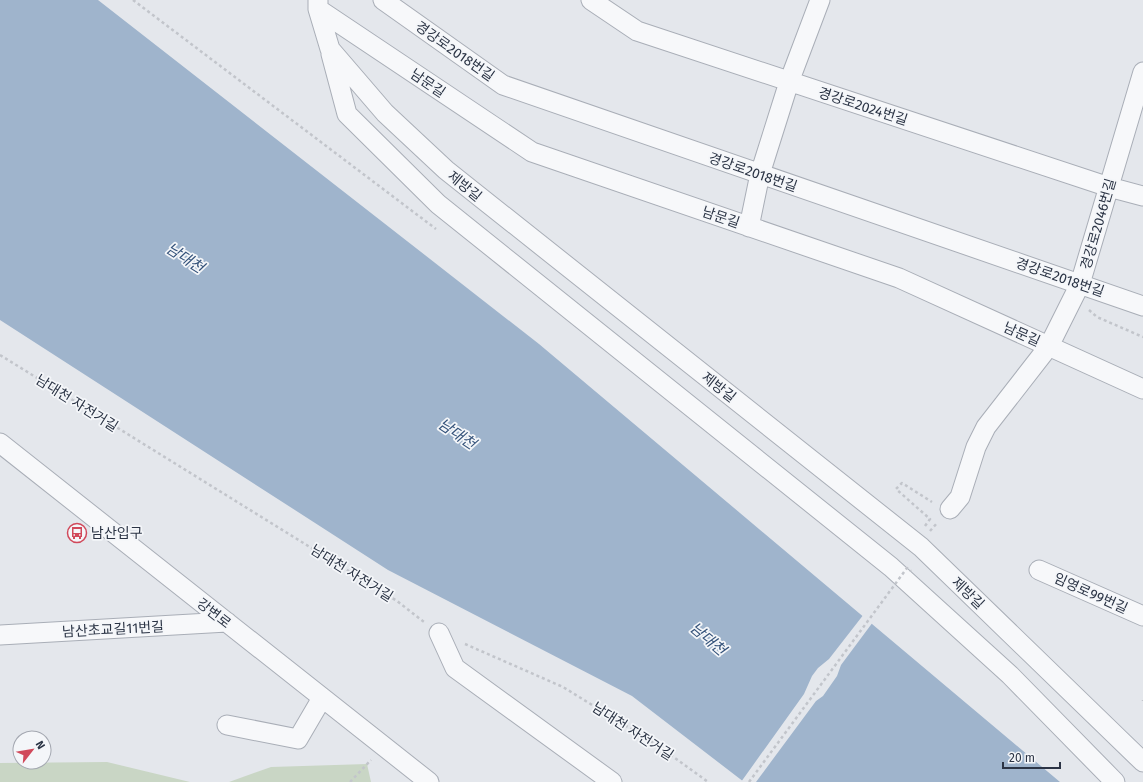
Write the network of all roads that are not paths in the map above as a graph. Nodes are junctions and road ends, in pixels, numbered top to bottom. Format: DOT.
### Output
graph roads {
  1 [pos="383,0"];
  2 [pos="591,0"];
  3 [pos="820,0"];
  4 [pos="318,5"];
  5 [pos="330,49"];
  6 [pos="1143,72"];
  7 [pos="789,82"];
  8 [pos="1139,99"];
  9 [pos="760,174"];
  10 [pos="1109,188"];
  11 [pos="1143,196"];
  12 [pos="748,227"];
  13 [pos="1077,291"];
  14 [pos="1143,306"];
  15 [pos="1049,346"];
  16 [pos="1143,389"];
  17 [pos="0,443"];
  18 [pos="950,509"];
  19 [pos="1039,570"];
  20 [pos="1143,616"];
  21 [pos="227,622"];
  22 [pos="439,633"];
  23 [pos="0,635"];
  24 [pos="322,698"];
  25 [pos="227,725"];
  26 [pos="1143,762"];
  27 [pos="429,782"];
  28 [pos="612,782"];
  29 [pos="1115,782"];
  1 -- 9 [label="street, 경강로2018번길"];
  2 -- 7 [label="street, 경강로2024번길"];
  3 -- 7 [label="street"];
  4 -- 5 [label="street, 제방길"];
  4 -- 12 [label="street, 남문길"];
  5 -- 26 [label="street, 제방길"];
  5 -- 29 [label="street"];
  6 -- 8 [label="street, 경강로2046번길"];
  7 -- 9 [label="street"];
  7 -- 10 [label="street, 경강로2024번길"];
  8 -- 10 [label="street, 경강로2046번길"];
  9 -- 12 [label="street"];
  9 -- 13 [label="street, 경강로2018번길"];
  10 -- 11 [label="street, 경강로2024번길"];
  10 -- 13 [label="street, 경강로2046번길"];
  12 -- 15 [label="street, 남문길"];
  13 -- 14 [label="street, 경강로2018번길"];
  13 -- 15 [label="street, 경강로2046번길"];
  15 -- 16 [label="street, 남문길"];
  15 -- 18 [label="street, 경강로2046번길"];
  17 -- 21 [label="street, 강변로"];
  19 -- 20 [label="street, 임영로99번길"];
  21 -- 23 [label="street, 남산초교길11번길"];
  21 -- 24 [label="street, 강변로"];
  22 -- 28 [label="street"];
  24 -- 25 [label="street"];
  24 -- 27 [label="street, 강변로"];
}
